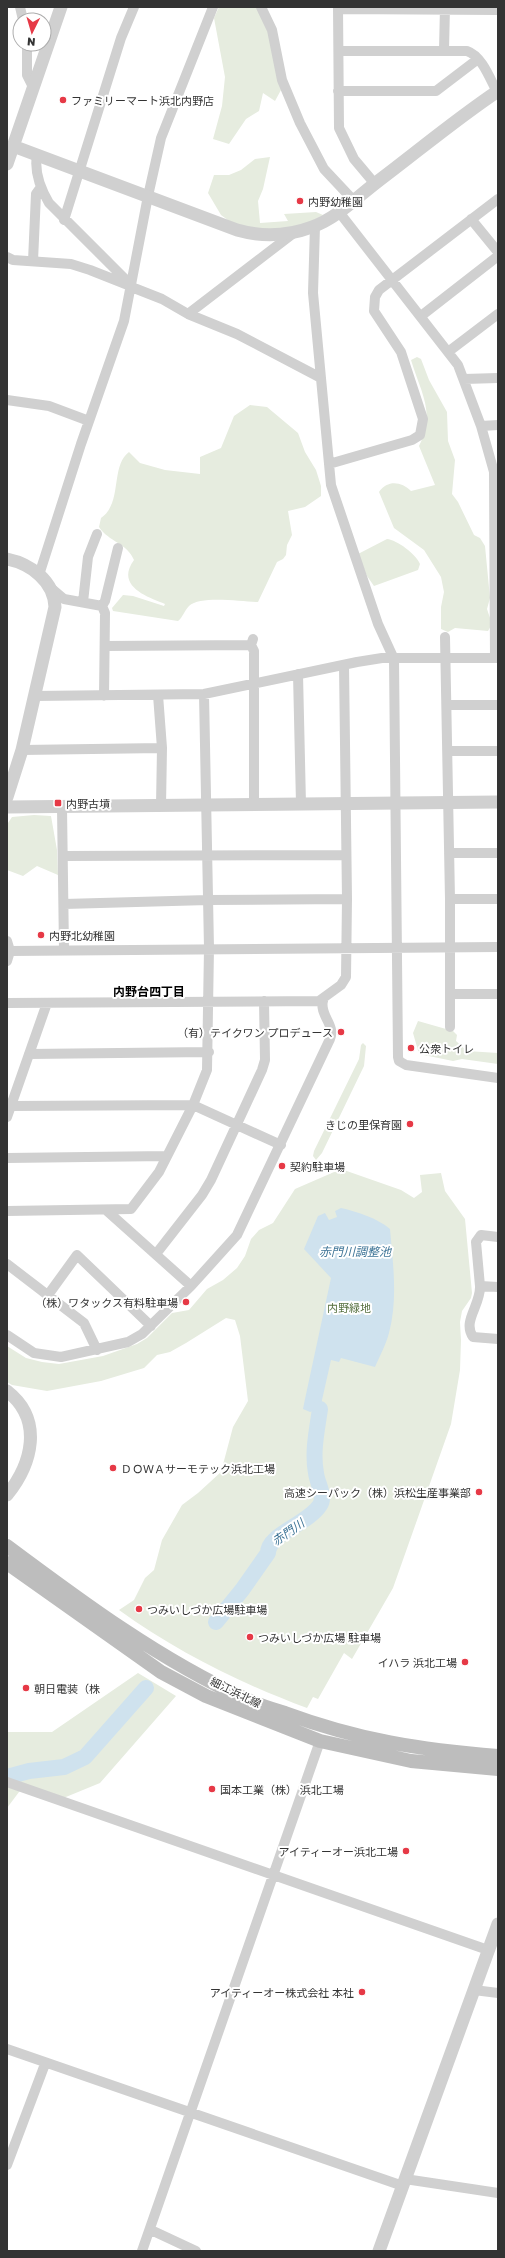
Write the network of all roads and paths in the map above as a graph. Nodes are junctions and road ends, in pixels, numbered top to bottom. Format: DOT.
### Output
graph roads {
  1 [pos="61,7"];
  2 [pos="134,7"];
  3 [pos="213,7"];
  4 [pos="261,7"];
  5 [pos="338,8"];
  6 [pos="445,9"];
  7 [pos="498,10"];
  8 [pos="444,50"];
  9 [pos="339,51"];
  10 [pos="26,52"];
  11 [pos="478,59"];
  12 [pos="33,87"];
  13 [pos="338,91"];
  14 [pos="497,92"];
  15 [pos="13,146"];
  16 [pos="36,155"];
  17 [pos="7,164"];
  18 [pos="80,171"];
  19 [pos="374,184"];
  20 [pos="41,188"];
  21 [pos="148,196"];
  22 [pos="498,199"];
  23 [pos="354,201"];
  24 [pos="339,212"];
  25 [pos="472,219"];
  26 [pos="64,220"];
  27 [pos="315,226"];
  28 [pos="295,232"];
  29 [pos="498,252"];
  30 [pos="99,254"];
  31 [pos="498,256"];
  32 [pos="7,257"];
  33 [pos="33,261"];
  34 [pos="87,268"];
  35 [pos="393,280"];
  36 [pos="130,285"];
  37 [pos="188,314"];
  38 [pos="498,314"];
  39 [pos="421,316"];
  40 [pos="448,352"];
  41 [pos="321,378"];
  42 [pos="498,378"];
  43 [pos="464,379"];
  44 [pos="7,400"];
  45 [pos="89,420"];
  46 [pos="498,425"];
  47 [pos="481,426"];
  48 [pos="329,464"];
  49 [pos="496,472"];
  50 [pos="496,519"];
  51 [pos="97,534"];
  52 [pos="118,548"];
  53 [pos="7,559"];
  54 [pos="496,565"];
  55 [pos="40,575"];
  56 [pos="48,586"];
  57 [pos="83,602"];
  58 [pos="102,606"];
  59 [pos="497,610"];
  60 [pos="445,637"];
  61 [pos="105,646"];
  62 [pos="446,658"];
  63 [pos="497,658"];
  64 [pos="394,659"];
  65 [pos="344,665"];
  66 [pos="298,674"];
  67 [pos="253,683"];
  68 [pos="204,694"];
  69 [pos="158,695"];
  70 [pos="35,696"];
  71 [pos="104,696"];
  72 [pos="447,705"];
  73 [pos="498,705"];
  74 [pos="162,748"];
  75 [pos="22,750"];
  76 [pos="448,751"];
  77 [pos="498,751"];
  78 [pos="7,797"];
  79 [pos="448,802"];
  80 [pos="498,802"];
  81 [pos="395,803"];
  82 [pos="254,804"];
  83 [pos="301,804"];
  84 [pos="345,804"];
  85 [pos="207,805"];
  86 [pos="161,806"];
  87 [pos="7,807"];
  88 [pos="62,808"];
  89 [pos="449,853"];
  90 [pos="498,853"];
  91 [pos="207,855"];
  92 [pos="346,855"];
  93 [pos="64,856"];
  94 [pos="348,899"];
  95 [pos="450,899"];
  96 [pos="498,899"];
  97 [pos="208,900"];
  98 [pos="64,904"];
  99 [pos="397,947"];
  100 [pos="450,947"];
  101 [pos="498,947"];
  102 [pos="209,948"];
  103 [pos="347,948"];
  104 [pos="64,950"];
  105 [pos="8,951"];
  106 [pos="450,994"];
  107 [pos="498,994"];
  108 [pos="209,1000"];
  109 [pos="264,1001"];
  110 [pos="309,1001"];
  111 [pos="322,1001"];
  112 [pos="7,1003"];
  113 [pos="47,1003"];
  114 [pos="323,1011"];
  115 [pos="450,1027"];
  116 [pos="209,1052"];
  117 [pos="29,1054"];
  118 [pos="498,1078"];
  119 [pos="194,1105"];
  120 [pos="11,1106"];
  121 [pos="7,1117"];
  122 [pos="238,1125"];
  123 [pos="281,1145"];
  124 [pos="167,1156"];
  125 [pos="7,1158"];
  126 [pos="131,1209"];
  127 [pos="106,1210"];
  128 [pos="7,1211"];
  129 [pos="120,1222"];
  130 [pos="498,1237"];
  131 [pos="156,1254"];
  132 [pos="7,1264"];
  133 [pos="191,1286"];
  134 [pos="480,1286"];
  135 [pos="498,1287"];
  136 [pos="48,1295"];
  137 [pos="151,1326"];
  138 [pos="7,1335"];
  139 [pos="498,1339"];
  140 [pos="97,1350"];
  141 [pos="7,1391"];
  142 [pos="7,1495"];
  143 [pos="7,1546"];
  144 [pos="7,1563"];
  145 [pos="320,1741"];
  146 [pos="498,1756"];
  147 [pos="498,1769"];
  148 [pos="7,1782"];
  149 [pos="272,1875"];
  150 [pos="498,1924"];
  151 [pos="488,1950"];
  152 [pos="474,1990"];
  153 [pos="498,1993"];
  154 [pos="7,2049"];
  155 [pos="45,2064"];
  156 [pos="190,2113"];
  157 [pos="7,2165"];
  158 [pos="404,2183"];
  159 [pos="498,2193"];
  160 [pos="151,2230"];
  161 [pos="142,2251"];
  162 [pos="196,2251"];
  163 [pos="379,2251"];
  1 -- 12 [label="street"];
  2 -- 18 [label="street"];
  3 -- 21 [label="street"];
  4 -- 23 [label="street"];
  5 -- 6 [label="street"];
  5 -- 9 [label="street"];
  6 -- 7 [label="street"];
  6 -- 8 [label="street"];
  8 -- 9 [label="street"];
  8 -- 11 [label="street"];
  9 -- 13 [label="street"];
  10 -- 12 [label="street"];
  11 -- 13 [label="street"];
  11 -- 14 [label="street"];
  12 -- 15 [label="street"];
  13 -- 19 [label="street"];
  14 -- 19 [label="street"];
  15 -- 16 [label="street"];
  15 -- 17 [label="street"];
  16 -- 18 [label="street"];
  16 -- 20 [label="street"];
  18 -- 21 [label="street"];
  18 -- 26 [label="street"];
  19 -- 23 [label="street"];
  20 -- 26 [label="street"];
  20 -- 33 [label="street"];
  21 -- 28 [label="street"];
  21 -- 36 [label="street"];
  22 -- 25 [label="street"];
  23 -- 24 [label="street"];
  24 -- 27 [label="street"];
  24 -- 35 [label="street"];
  25 -- 29 [label="street"];
  25 -- 35 [label="street"];
  26 -- 30 [label="street"];
  27 -- 28 [label="street"];
  27 -- 41 [label="street"];
  28 -- 37 [label="street"];
  30 -- 34 [label="street"];
  30 -- 36 [label="street"];
  31 -- 39 [label="street"];
  32 -- 33 [label="street"];
  33 -- 34 [label="street"];
  34 -- 36 [label="street"];
  35 -- 39 [label="street"];
  35 -- 48 [label="street"];
  36 -- 37 [label="street"];
  36 -- 45 [label="street"];
  37 -- 41 [label="street"];
  38 -- 40 [label="street"];
  39 -- 40 [label="street"];
  40 -- 43 [label="street"];
  41 -- 48 [label="street"];
  42 -- 43 [label="street"];
  43 -- 47 [label="street"];
  44 -- 45 [label="street"];
  45 -- 55 [label="street"];
  46 -- 47 [label="street"];
  47 -- 49 [label="street"];
  48 -- 64 [label="street"];
  49 -- 50 [label="street"];
  50 -- 54 [label="street"];
  51 -- 57 [label="street"];
  52 -- 58 [label="street"];
  53 -- 55 [label="street"];
  54 -- 59 [label="street"];
  55 -- 56 [label="street"];
  56 -- 57 [label="street"];
  56 -- 70 [label="street"];
  57 -- 58 [label="street"];
  58 -- 61 [label="street"];
  59 -- 63 [label="street"];
  60 -- 62 [label="street"];
  61 -- 67 [label="street"];
  61 -- 71 [label="street"];
  62 -- 63 [label="street"];
  62 -- 64 [label="street"];
  62 -- 72 [label="street"];
  64 -- 65 [label="street"];
  64 -- 81 [label="street"];
  65 -- 66 [label="street"];
  65 -- 84 [label="street"];
  66 -- 67 [label="street"];
  66 -- 83 [label="street"];
  67 -- 68 [label="street"];
  67 -- 82 [label="street"];
  68 -- 69 [label="street"];
  68 -- 85 [label="street"];
  69 -- 71 [label="street"];
  69 -- 74 [label="street"];
  70 -- 71 [label="street"];
  70 -- 75 [label="street"];
  72 -- 73 [label="street"];
  72 -- 76 [label="street"];
  74 -- 75 [label="street"];
  74 -- 86 [label="street"];
  75 -- 78 [label="street"];
  76 -- 77 [label="street"];
  76 -- 79 [label="street"];
  79 -- 80 [label="street"];
  79 -- 81 [label="street"];
  79 -- 89 [label="street"];
  81 -- 84 [label="street"];
  81 -- 99 [label="street"];
  82 -- 83 [label="street"];
  82 -- 85 [label="street"];
  83 -- 84 [label="street"];
  84 -- 92 [label="street"];
  85 -- 86 [label="street"];
  85 -- 91 [label="street"];
  86 -- 88 [label="street"];
  87 -- 88 [label="street"];
  88 -- 93 [label="street"];
  89 -- 90 [label="street"];
  89 -- 95 [label="street"];
  91 -- 92 [label="street"];
  91 -- 93 [label="street"];
  91 -- 97 [label="street"];
  92 -- 94 [label="street"];
  93 -- 98 [label="street"];
  94 -- 97 [label="street"];
  94 -- 103 [label="street"];
  95 -- 96 [label="street"];
  95 -- 100 [label="street"];
  97 -- 98 [label="street"];
  97 -- 102 [label="street"];
  98 -- 104 [label="street"];
  99 -- 100 [label="street"];
  99 -- 103 [label="street"];
  99 -- 118 [label="street"];
  100 -- 101 [label="street"];
  100 -- 106 [label="street"];
  102 -- 103 [label="street"];
  102 -- 104 [label="street"];
  102 -- 108 [label="street"];
  103 -- 111 [label="street"];
  104 -- 105 [label="street"];
  106 -- 107 [label="street"];
  106 -- 115 [label="street"];
  108 -- 109 [label="street"];
  108 -- 113 [label="street"];
  108 -- 116 [label="street"];
  109 -- 110 [label="street"];
  109 -- 122 [label="street"];
  110 -- 111 [label="street"];
  110 -- 114 [label="street"];
  111 -- 114 [label="street"];
  112 -- 113 [label="street"];
  113 -- 117 [label="street"];
  114 -- 123 [label="street"];
  116 -- 117 [label="street"];
  116 -- 119 [label="street"];
  117 -- 120 [label="street"];
  119 -- 120 [label="street"];
  119 -- 122 [label="street"];
  119 -- 124 [label="street"];
  120 -- 121 [label="street"];
  122 -- 123 [label="street"];
  122 -- 131 [label="street"];
  123 -- 133 [label="street"];
  124 -- 125 [label="street"];
  124 -- 126 [label="street"];
  126 -- 127 [label="street"];
  126 -- 129 [label="street"];
  127 -- 128 [label="street"];
  127 -- 129 [label="street"];
  129 -- 131 [label="street"];
  130 -- 134 [label="street"];
  131 -- 133 [label="street"];
  132 -- 136 [label="street"];
  133 -- 137 [label="street"];
  134 -- 135 [label="street"];
  134 -- 139 [label="street"];
  136 -- 137 [label="street"];
  136 -- 140 [label="street"];
  137 -- 140 [label="street"];
  138 -- 140 [label="street"];
  141 -- 142 [label="street"];
  143 -- 146 [label="main road, 細江浜北線"];
  144 -- 145 [label="main road, 細江浜北線"];
  145 -- 147 [label="main road, 細江浜北線"];
  145 -- 149 [label="street"];
  148 -- 149 [label="street"];
  149 -- 151 [label="street"];
  149 -- 156 [label="street"];
  150 -- 151 [label="street"];
  151 -- 152 [label="street"];
  152 -- 153 [label="street"];
  152 -- 158 [label="street"];
  154 -- 155 [label="street"];
  155 -- 156 [label="street"];
  155 -- 157 [label="street"];
  156 -- 158 [label="street"];
  156 -- 160 [label="street"];
  158 -- 159 [label="street"];
  158 -- 163 [label="street"];
  160 -- 161 [label="street"];
  160 -- 162 [label="street"];
}
